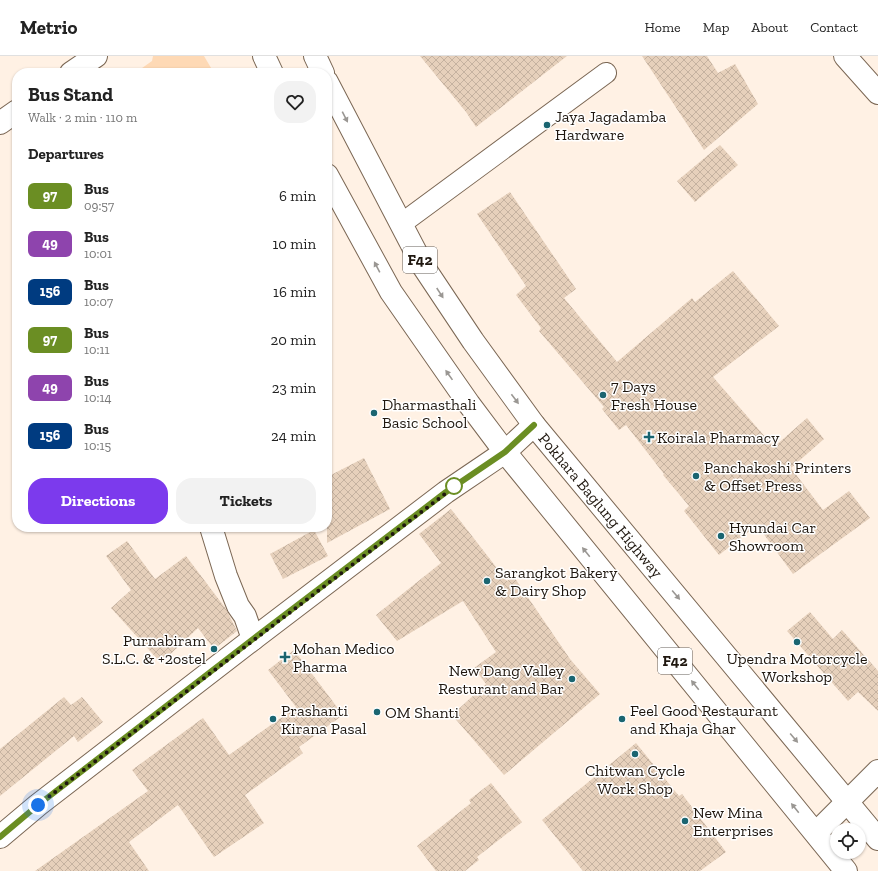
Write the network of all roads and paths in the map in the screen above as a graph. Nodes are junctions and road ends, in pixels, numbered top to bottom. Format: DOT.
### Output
graph roads {
  1 [pos="96,56"];
  2 [pos="264,56"];
  3 [pos="315,56"];
  4 [pos="845,56"];
  5 [pos="78,68"];
  6 [pos="270,68"];
  7 [pos="321,68"];
  8 [pos="606,73"];
  9 [pos="332,92"];
  10 [pos="878,93"];
  11 [pos="12,115"];
  12 [pos="0,123"];
  13 [pos="332,184"];
  14 [pos="401,224"];
  15 [pos="534,425"];
  16 [pos="505,452"];
  17 [pos="213,532"];
  18 [pos="253,639"];
  19 [pos="878,771"];
  20 [pos="848,803"];
  21 [pos="816,833"];
  22 [pos="0,837"];
  23 [pos="878,839"];
  24 [pos="846,871"];
  1 -- 5 [label="main road"];
  2 -- 6 [label="main road"];
  3 -- 7 [label="main road"];
  4 -- 10 [label="main road"];
  8 -- 14 [label="lane"];
  9 -- 14 [label="main road, Pokhara Baglung Highway / F42, one-way"];
  11 -- 12 [label="main road"];
  16 -- 13 [label="main road, F42, one-way"];
  14 -- 15 [label="main road, Pokhara Baglung Highway / F42, one-way"];
  15 -- 16 [label="main road"];
  15 -- 20 [label="main road, Pokhara Baglung Highway / F42, one-way"];
  16 -- 18 [label="main road"];
  21 -- 16 [label="main road, F42, one-way"];
  17 -- 18 [label="main road"];
  18 -- 22 [label="main road"];
  19 -- 20 [label="main road"];
  20 -- 21 [label="main road"];
  20 -- 23 [label="main road, Pokhara Baglung Highway / F42"];
  21 -- 24 [label="main road, F42"];
}
